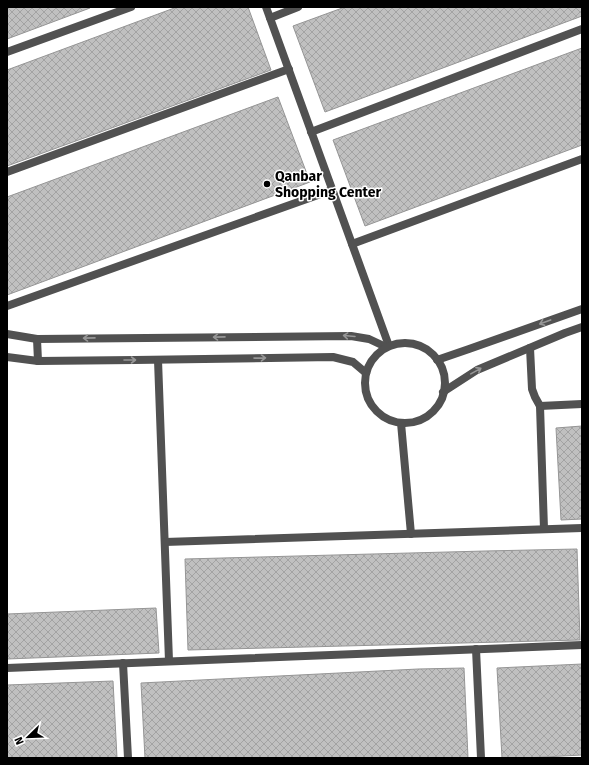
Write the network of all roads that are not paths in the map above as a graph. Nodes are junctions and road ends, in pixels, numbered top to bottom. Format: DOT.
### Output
graph roads {
  1 [pos="131,7"];
  2 [pos="266,7"];
  3 [pos="298,7"];
  4 [pos="270,18"];
  5 [pos="582,29"];
  6 [pos="7,52"];
  7 [pos="288,69"];
  8 [pos="311,132"];
  9 [pos="582,159"];
  10 [pos="7,172"];
  11 [pos="332,190"];
  12 [pos="352,244"];
  13 [pos="7,306"];
  14 [pos="582,308"];
  15 [pos="582,327"];
  16 [pos="7,334"];
  17 [pos="37,339"];
  18 [pos="388,347"];
  19 [pos="530,348"];
  20 [pos="7,357"];
  21 [pos="158,360"];
  22 [pos="437,360"];
  23 [pos="38,361"];
  24 [pos="366,374"];
  25 [pos="443,392"];
  26 [pos="582,404"];
  27 [pos="540,406"];
  28 [pos="401,423"];
  29 [pos="582,528"];
  30 [pos="544,529"];
  31 [pos="411,534"];
  32 [pos="165,542"];
  33 [pos="582,645"];
  34 [pos="476,649"];
  35 [pos="169,661"];
  36 [pos="123,663"];
  37 [pos="7,668"];
  38 [pos="128,758"];
  39 [pos="481,758"];
  1 -- 6 [label="street"];
  2 -- 4 [label="street"];
  3 -- 4 [label="street"];
  4 -- 7 [label="street"];
  5 -- 8 [label="street"];
  7 -- 8 [label="street"];
  7 -- 10 [label="street"];
  8 -- 11 [label="street"];
  9 -- 12 [label="street"];
  11 -- 12 [label="street"];
  11 -- 13 [label="street"];
  12 -- 18 [label="street"];
  14 -- 22 [label="street, one-way"];
  15 -- 19 [label="street"];
  16 -- 17 [label="street"];
  18 -- 17 [label="street, one-way"];
  17 -- 23 [label="street"];
  18 -- 22 [label="street"];
  18 -- 24 [label="street"];
  25 -- 19 [label="street, one-way"];
  19 -- 27 [label="street"];
  20 -- 23 [label="street"];
  23 -- 21 [label="street, one-way"];
  21 -- 24 [label="street, one-way"];
  21 -- 32 [label="street"];
  22 -- 25 [label="street"];
  24 -- 28 [label="street"];
  25 -- 28 [label="street"];
  26 -- 27 [label="street"];
  27 -- 30 [label="street"];
  28 -- 31 [label="street"];
  29 -- 30 [label="street"];
  30 -- 31 [label="street"];
  31 -- 32 [label="street"];
  32 -- 35 [label="street"];
  33 -- 34 [label="street"];
  34 -- 35 [label="street"];
  34 -- 39 [label="street"];
  35 -- 36 [label="street"];
  36 -- 37 [label="street"];
  36 -- 38 [label="street"];
}
